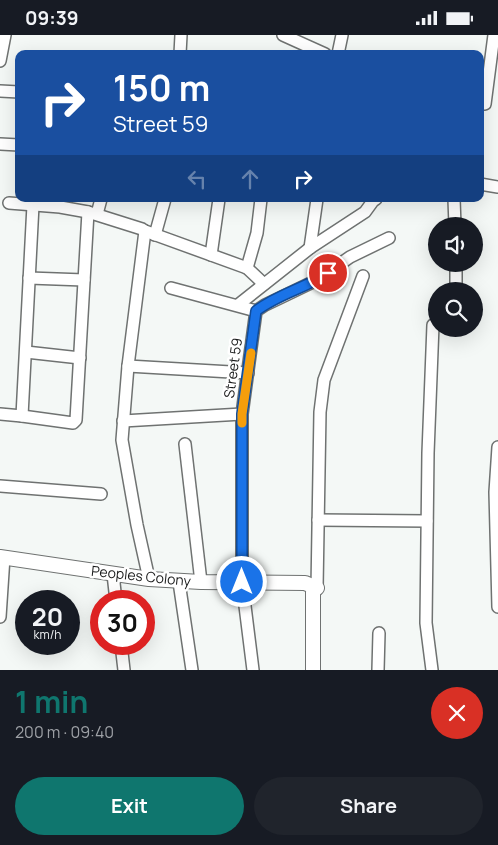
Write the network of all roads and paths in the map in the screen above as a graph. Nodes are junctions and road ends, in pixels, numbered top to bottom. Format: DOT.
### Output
graph roads {
  1 [pos="5,35"];
  2 [pos="181,35"];
  3 [pos="283,35"];
  4 [pos="342,35"];
  5 [pos="494,35"];
  6 [pos="300,49"];
  7 [pos="180,50"];
  8 [pos="339,50"];
  9 [pos="0,61"];
  10 [pos="0,91"];
  11 [pos="15,92"];
  12 [pos="485,104"];
  13 [pos="0,144"];
  14 [pos="15,145"];
  15 [pos="484,185"];
  16 [pos="498,187"];
  17 [pos="99,202"];
  18 [pos="165,202"];
  19 [pos="219,202"];
  20 [pos="261,202"];
  21 [pos="317,202"];
  22 [pos="372,202"];
  23 [pos="454,202"];
  24 [pos="9,203"];
  25 [pos="33,205"];
  26 [pos="92,213"];
  27 [pos="455,217"];
  28 [pos="150,233"];
  29 [pos="388,238"];
  30 [pos="310,248"];
  31 [pos="211,255"];
  32 [pos="247,268"];
  33 [pos="363,276"];
  34 [pos="29,278"];
  35 [pos="84,280"];
  36 [pos="264,284"];
  37 [pos="171,288"];
  38 [pos="238,305"];
  39 [pos="256,311"];
  40 [pos="433,337"];
  41 [pos="26,352"];
  42 [pos="80,358"];
  43 [pos="128,366"];
  44 [pos="248,373"];
  45 [pos="0,414"];
  46 [pos="242,414"];
  47 [pos="22,416"];
  48 [pos="123,421"];
  49 [pos="186,444"];
  50 [pos="498,447"];
  51 [pos="0,486"];
  52 [pos="100,494"];
  53 [pos="318,520"];
  54 [pos="427,521"];
  55 [pos="2,557"];
  56 [pos="113,574"];
  57 [pos="149,579"];
  58 [pos="179,582"];
  59 [pos="242,582"];
  60 [pos="201,583"];
  61 [pos="317,589"];
  62 [pos="115,590"];
  63 [pos="498,607"];
  64 [pos="0,617"];
  65 [pos="379,633"];
  66 [pos="122,655"];
  67 [pos="124,670"];
  68 [pos="192,670"];
  69 [pos="253,670"];
  70 [pos="313,670"];
  71 [pos="378,670"];
  72 [pos="432,670"];
  1 -- 9 [label="street"];
  2 -- 7 [label="street"];
  3 -- 6 [label="street"];
  4 -- 8 [label="street"];
  5 -- 12 [label="street"];
  10 -- 11 [label="street"];
  13 -- 14 [label="street"];
  15 -- 16 [label="street"];
  17 -- 26 [label="street"];
  18 -- 28 [label="street"];
  19 -- 31 [label="street"];
  20 -- 32 [label="street"];
  21 -- 30 [label="street"];
  22 -- 30 [label="street"];
  23 -- 27 [label="street"];
  24 -- 25 [label="street"];
  25 -- 26 [label="street"];
  25 -- 34 [label="street"];
  26 -- 28 [label="street"];
  26 -- 35 [label="street"];
  28 -- 31 [label="street"];
  28 -- 43 [label="street"];
  29 -- 39 [label="street"];
  30 -- 36 [label="street"];
  31 -- 32 [label="street"];
  32 -- 36 [label="street"];
  33 -- 53 [label="street"];
  34 -- 35 [label="street"];
  34 -- 41 [label="street"];
  35 -- 42 [label="street"];
  36 -- 38 [label="street"];
  37 -- 38 [label="street"];
  38 -- 39 [label="street"];
  39 -- 44 [label="street, Street 59"];
  40 -- 54 [label="street"];
  41 -- 42 [label="street"];
  41 -- 47 [label="street"];
  42 -- 47 [label="street"];
  43 -- 44 [label="street"];
  43 -- 48 [label="street"];
  44 -- 46 [label="street, Street 59"];
  45 -- 47 [label="street"];
  46 -- 48 [label="street"];
  46 -- 59 [label="street, Street 59"];
  48 -- 57 [label="street"];
  49 -- 60 [label="street"];
  50 -- 63 [label="street"];
  51 -- 52 [label="street"];
  53 -- 54 [label="street"];
  53 -- 61 [label="street"];
  54 -- 72 [label="street"];
  55 -- 56 [label="street, Peoples Colony"];
  55 -- 64 [label="street"];
  56 -- 57 [label="street, Peoples Colony"];
  56 -- 62 [label="street"];
  57 -- 58 [label="street, Peoples Colony"];
  58 -- 60 [label="street, Peoples Colony"];
  58 -- 68 [label="street"];
  59 -- 60 [label="street, Peoples Colony"];
  59 -- 61 [label="street, Peoples Colony"];
  59 -- 69 [label="street, Street 59"];
  61 -- 70 [label="street"];
  65 -- 71 [label="street"];
  66 -- 67 [label="street"];
}
